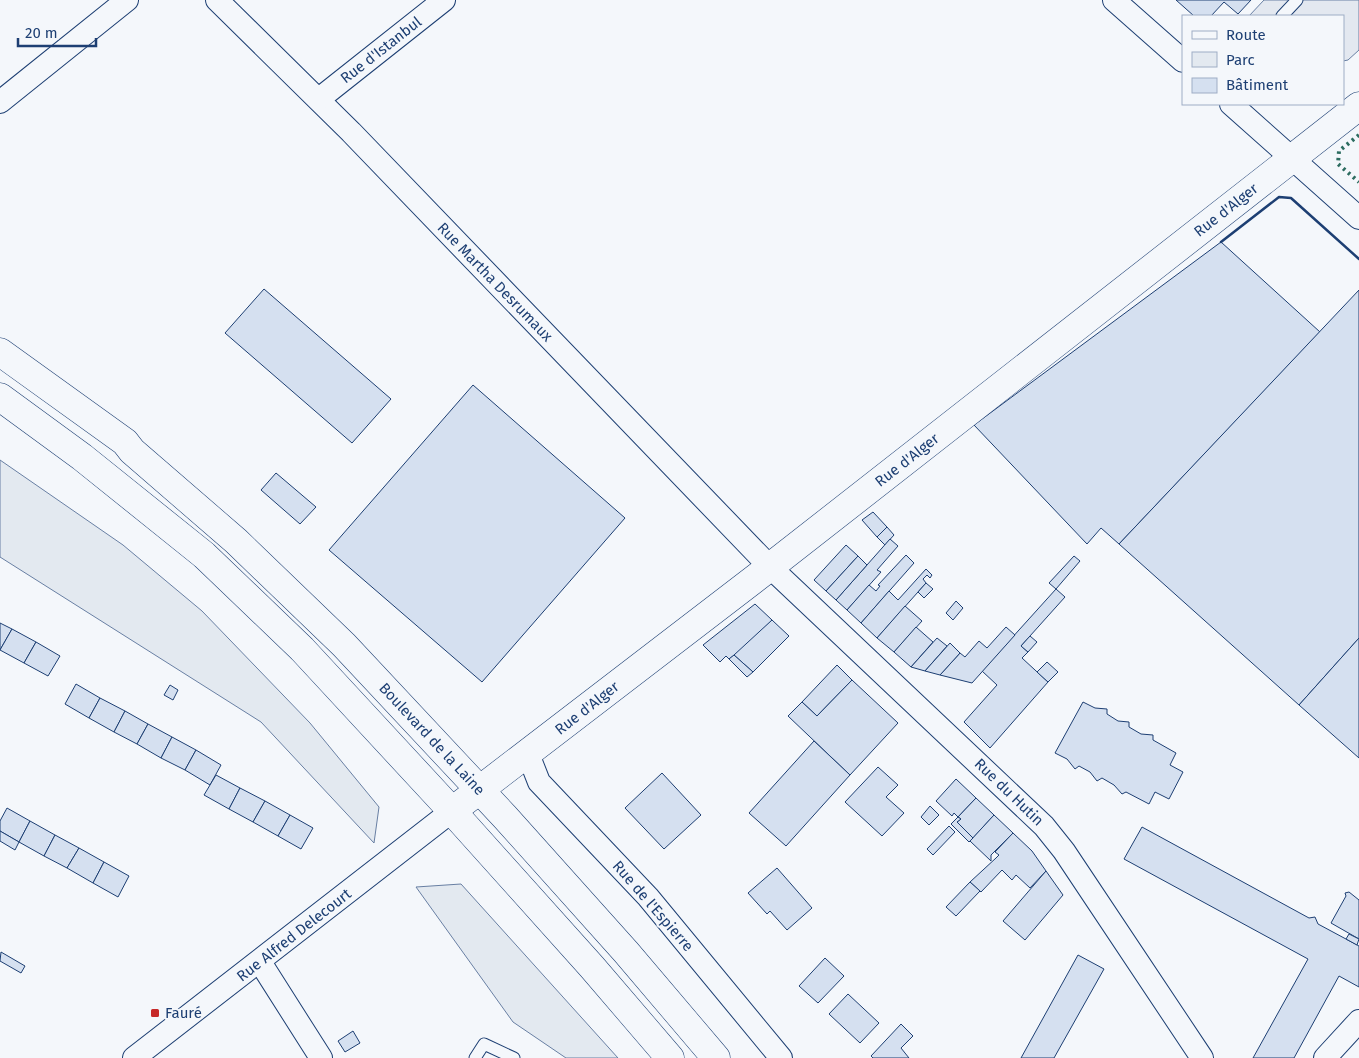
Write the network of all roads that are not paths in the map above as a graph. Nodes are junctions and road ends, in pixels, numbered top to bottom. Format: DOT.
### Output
graph roads {
  1 [pos="127,0"];
  2 [pos="218,0"];
  3 [pos="444,0"];
  4 [pos="1114,0"];
  5 [pos="1297,0"];
  6 [pos="1283,15"];
  7 [pos="1182,60"];
  8 [pos="319,99"];
  9 [pos="0,102"];
  10 [pos="1232,105"];
  11 [pos="1359,106"];
  12 [pos="1292,158"];
  13 [pos="1359,218"];
  14 [pos="0,352"];
  15 [pos="0,397"];
  16 [pos="770,567"];
  17 [pos="528,754"];
  18 [pos="480,790"];
  19 [pos="452,811"];
  20 [pos="260,962"];
  21 [pos="1359,1021"];
  22 [pos="134,1058"];
  23 [pos="321,1058"];
  24 [pos="475,1058"];
  25 [pos="514,1058"];
  26 [pos="670,1058"];
  27 [pos="716,1058"];
  28 [pos="781,1058"];
  29 [pos="1202,1058"];
  30 [pos="1326,1058"];
  1 -- 9 [label="street"];
  2 -- 8 [label="street, Rue Martha Desrumaux"];
  3 -- 8 [label="street, Rue d'Istanbul"];
  4 -- 7 [label="street"];
  5 -- 6 [label="lane"];
  8 -- 16 [label="street, Rue Martha Desrumaux"];
  10 -- 12 [label="street"];
  11 -- 12 [label="main road, Rue d'Alger"];
  12 -- 13 [label="street"];
  12 -- 16 [label="main road, Rue d'Alger"];
  14 -- 18 [label="main road, Boulevard de la Laine"];
  15 -- 19 [label="main road"];
  16 -- 17 [label="main road, Rue d'Alger"];
  16 -- 29 [label="street, Rue du Hutin"];
  17 -- 18 [label="main road, Rue d'Alger"];
  17 -- 28 [label="street, Rue de l'Espierre"];
  18 -- 19 [label="main road, Rue d'Alger"];
  18 -- 27 [label="main road, Boulevard de la Laine"];
  19 -- 20 [label="street, Rue Alfred Delecourt"];
  19 -- 26 [label="main road"];
  20 -- 22 [label="street, Rue Alfred Delecourt"];
  20 -- 23 [label="street"];
  21 -- 30 [label="street"];
  24 -- 25 [label="lane"];
}
